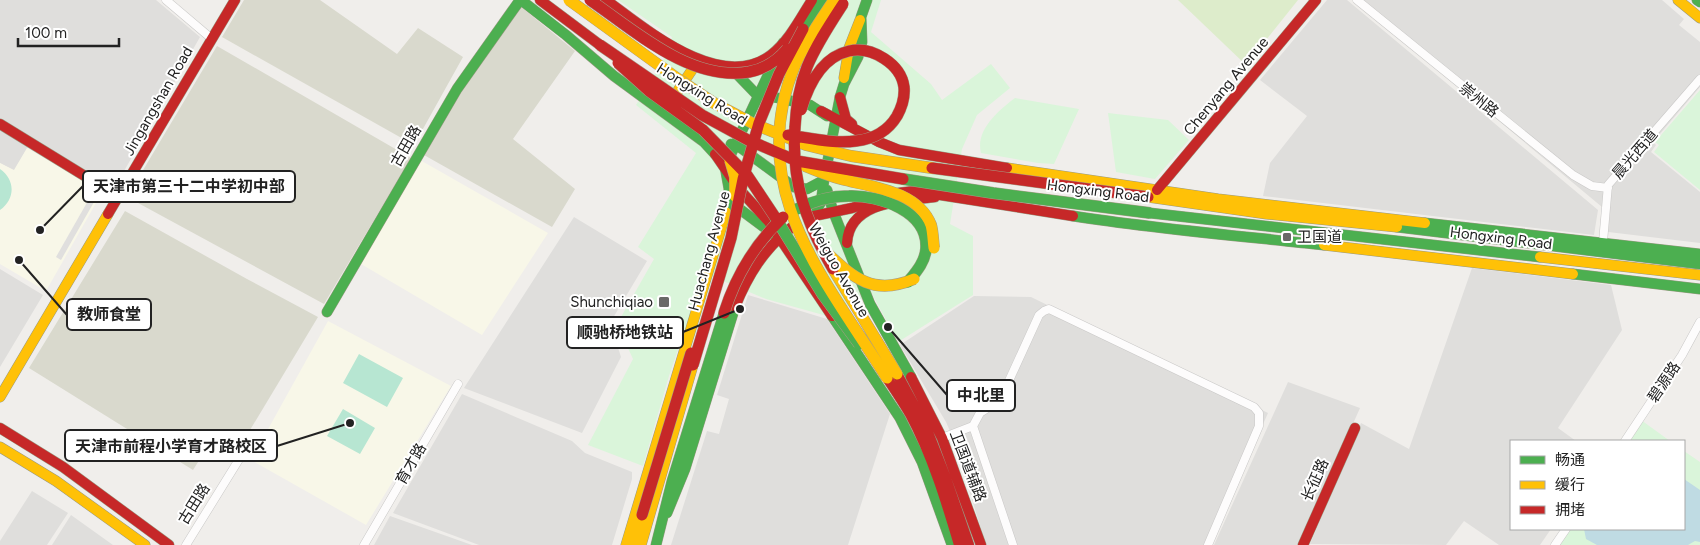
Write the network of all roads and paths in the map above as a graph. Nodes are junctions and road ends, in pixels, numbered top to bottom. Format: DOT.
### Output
graph roads {
  1 [pos="166,0"];
  2 [pos="233,0"];
  3 [pos="520,0"];
  4 [pos="540,0"];
  5 [pos="569,0"];
  6 [pos="590,0"];
  7 [pos="606,0"];
  8 [pos="812,0"];
  9 [pos="823,0"];
  10 [pos="834,0"];
  11 [pos="845,0"];
  12 [pos="867,0"];
  13 [pos="1316,0"];
  14 [pos="1321,0"];
  15 [pos="1357,0"];
  16 [pos="1678,0"];
  17 [pos="1697,0"];
  18 [pos="1700,2"];
  19 [pos="1700,18"];
  20 [pos="802,29"];
  21 [pos="211,38"];
  22 [pos="783,43"];
  23 [pos="600,45"];
  24 [pos="698,60"];
  25 [pos="744,66"];
  26 [pos="731,67"];
  27 [pos="1700,79"];
  28 [pos="762,93"];
  29 [pos="840,96"];
  30 [pos="821,111"];
  31 [pos="664,113"];
  32 [pos="835,123"];
  33 [pos="0,124"];
  34 [pos="857,129"];
  35 [pos="794,130"];
  36 [pos="774,133"];
  37 [pos="704,142"];
  38 [pos="736,144"];
  39 [pos="725,152"];
  40 [pos="797,161"];
  41 [pos="973,162"];
  42 [pos="725,167"];
  43 [pos="824,180"];
  44 [pos="1608,188"];
  45 [pos="1175,193"];
  46 [pos="1153,194"];
  47 [pos="891,195"];
  48 [pos="118,196"];
  49 [pos="940,196"];
  50 [pos="728,200"];
  51 [pos="966,200"];
  52 [pos="1187,203"];
  53 [pos="861,208"];
  54 [pos="833,211"];
  55 [pos="809,217"];
  56 [pos="1171,222"];
  57 [pos="778,238"];
  58 [pos="1602,242"];
  59 [pos="818,243"];
  60 [pos="847,244"];
  61 [pos="1700,254"];
  62 [pos="1700,264"];
  63 [pos="1700,275"];
  64 [pos="908,282"];
  65 [pos="1700,288"];
  66 [pos="870,304"];
  67 [pos="327,312"];
  68 [pos="1700,322"];
  69 [pos="836,324"];
  70 [pos="892,376"];
  71 [pos="458,384"];
  72 [pos="0,390"];
  73 [pos="0,396"];
  74 [pos="973,426"];
  75 [pos="0,428"];
  76 [pos="1355,428"];
  77 [pos="942,438"];
  78 [pos="1626,440"];
  79 [pos="0,447"];
  80 [pos="243,453"];
  81 [pos="662,526"];
  82 [pos="1565,530"];
  83 [pos="145,545"];
  84 [pos="169,545"];
  85 [pos="186,545"];
  86 [pos="364,545"];
  87 [pos="626,545"];
  88 [pos="632,545"];
  89 [pos="641,545"];
  90 [pos="656,545"];
  91 [pos="952,545"];
  92 [pos="959,545"];
  93 [pos="969,545"];
  94 [pos="980,545"];
  95 [pos="1012,545"];
  96 [pos="1208,545"];
  97 [pos="1304,545"];
  98 [pos="1555,545"];
  1 -- 21 [label="street"];
  2 -- 21 [label="main road, Jingangshan Road"];
  3 -- 31 [label="main road"];
  3 -- 67 [label="main road, 古田路"];
  4 -- 23 [label="main road, Hongxing Road"];
  5 -- 36 [label="main road, Hongxing Road, bridge"];
  6 -- 20 [label="main road, bridge"];
  7 -- 24 [label="main road"];
  8 -- 22 [label="main road"];
  9 -- 20 [label="main road"];
  10 -- 70 [label="main road, Weiguo Avenue, bridge"];
  11 -- 35 [label="main road, Weiguo Avenue, bridge"];
  12 -- 29 [label="main road"];
  13 -- 46 [label="main road, Chenyang Avenue"];
  14 -- 45 [label="main road, Chenyang Avenue"];
  15 -- 44 [label="street, 崇州路"];
  16 -- 19 [label="main road"];
  17 -- 18 [label="main road"];
  20 -- 89 [label="main road, Huachang Avenue, bridge"];
  21 -- 48 [label="main road, Jingangshan Road"];
  22 -- 25 [label="main road"];
  22 -- 28 [label="main road"];
  23 -- 39 [label="main road, bridge"];
  23 -- 40 [label="main road, Hongxing Road, bridge"];
  24 -- 26 [label="main road"];
  24 -- 31 [label="main road"];
  25 -- 26 [label="main road"];
  25 -- 28 [label="main road"];
  26 -- 28 [label="main road"];
  27 -- 44 [label="street, 晨光西道"];
  28 -- 30 [label="main road"];
  28 -- 38 [label="main road"];
  29 -- 30 [label="main road"];
  29 -- 32 [label="main road"];
  29 -- 34 [label="main road"];
  30 -- 32 [label="main road"];
  31 -- 37 [label="main road"];
  32 -- 34 [label="main road"];
  32 -- 43 [label="main road"];
  33 -- 48 [label="main road"];
  34 -- 41 [label="main road"];
  35 -- 36 [label="main road, bridge"];
  35 -- 59 [label="main road, Weiguo Avenue, bridge"];
  36 -- 46 [label="main road, Hongxing Road, bridge"];
  37 -- 38 [label="main road"];
  37 -- 42 [label="main road"];
  38 -- 42 [label="main road"];
  38 -- 43 [label="main road"];
  39 -- 70 [label="main road, bridge"];
  39 -- 88 [label="main road, bridge"];
  40 -- 56 [label="main road, Hongxing Road, bridge"];
  40 -- 64 [label="main road, bridge"];
  41 -- 46 [label="main road"];
  41 -- 51 [label="main road"];
  42 -- 50 [label="main road, Huachang Avenue"];
  42 -- 57 [label="main road"];
  43 -- 47 [label="main road"];
  43 -- 54 [label="main road, 卫国道辅路"];
  43 -- 55 [label="main road"];
  44 -- 58 [label="street, 晨光西道"];
  45 -- 46 [label="main road"];
  45 -- 52 [label="main road"];
  45 -- 58 [label="main road"];
  46 -- 52 [label="main road, Hongxing Road"];
  47 -- 49 [label="main road"];
  47 -- 53 [label="main road"];
  48 -- 72 [label="main road, Jingangshan Road"];
  48 -- 73 [label="main road, Jingangshan Road"];
  49 -- 51 [label="main road"];
  49 -- 53 [label="main road"];
  50 -- 57 [label="main road"];
  50 -- 87 [label="main road, Huachang Avenue"];
  51 -- 56 [label="main road"];
  52 -- 62 [label="main road, Hongxing Road"];
  53 -- 54 [label="main road"];
  53 -- 60 [label="main road"];
  54 -- 55 [label="main road"];
  54 -- 60 [label="main road, 卫国道辅路"];
  55 -- 57 [label="main road"];
  56 -- 63 [label="main road, Hongxing Road"];
  56 -- 65 [label="main road"];
  57 -- 69 [label="main road"];
  57 -- 81 [label="main road"];
  58 -- 61 [label="main road"];
  59 -- 64 [label="main road, bridge"];
  59 -- 70 [label="main road, Weiguo Avenue, bridge"];
  60 -- 66 [label="main road, 卫国道辅路"];
  64 -- 81 [label="main road, bridge"];
  66 -- 69 [label="main road"];
  66 -- 77 [label="main road, 卫国道辅路"];
  68 -- 78 [label="street, 碧源路"];
  69 -- 91 [label="main road"];
  70 -- 92 [label="main road, Weiguo Avenue"];
  70 -- 93 [label="main road, Weiguo Avenue"];
  71 -- 86 [label="street, 育才路"];
  74 -- 77 [label="street"];
  74 -- 95 [label="street"];
  74 -- 96 [label="street"];
  75 -- 84 [label="main road"];
  76 -- 97 [label="main road, 长征路"];
  77 -- 94 [label="main road, 卫国道辅路"];
  79 -- 83 [label="main road"];
  80 -- 85 [label="street, 古田路"];
  81 -- 90 [label="main road"];
  82 -- 98 [label="street"];
}
